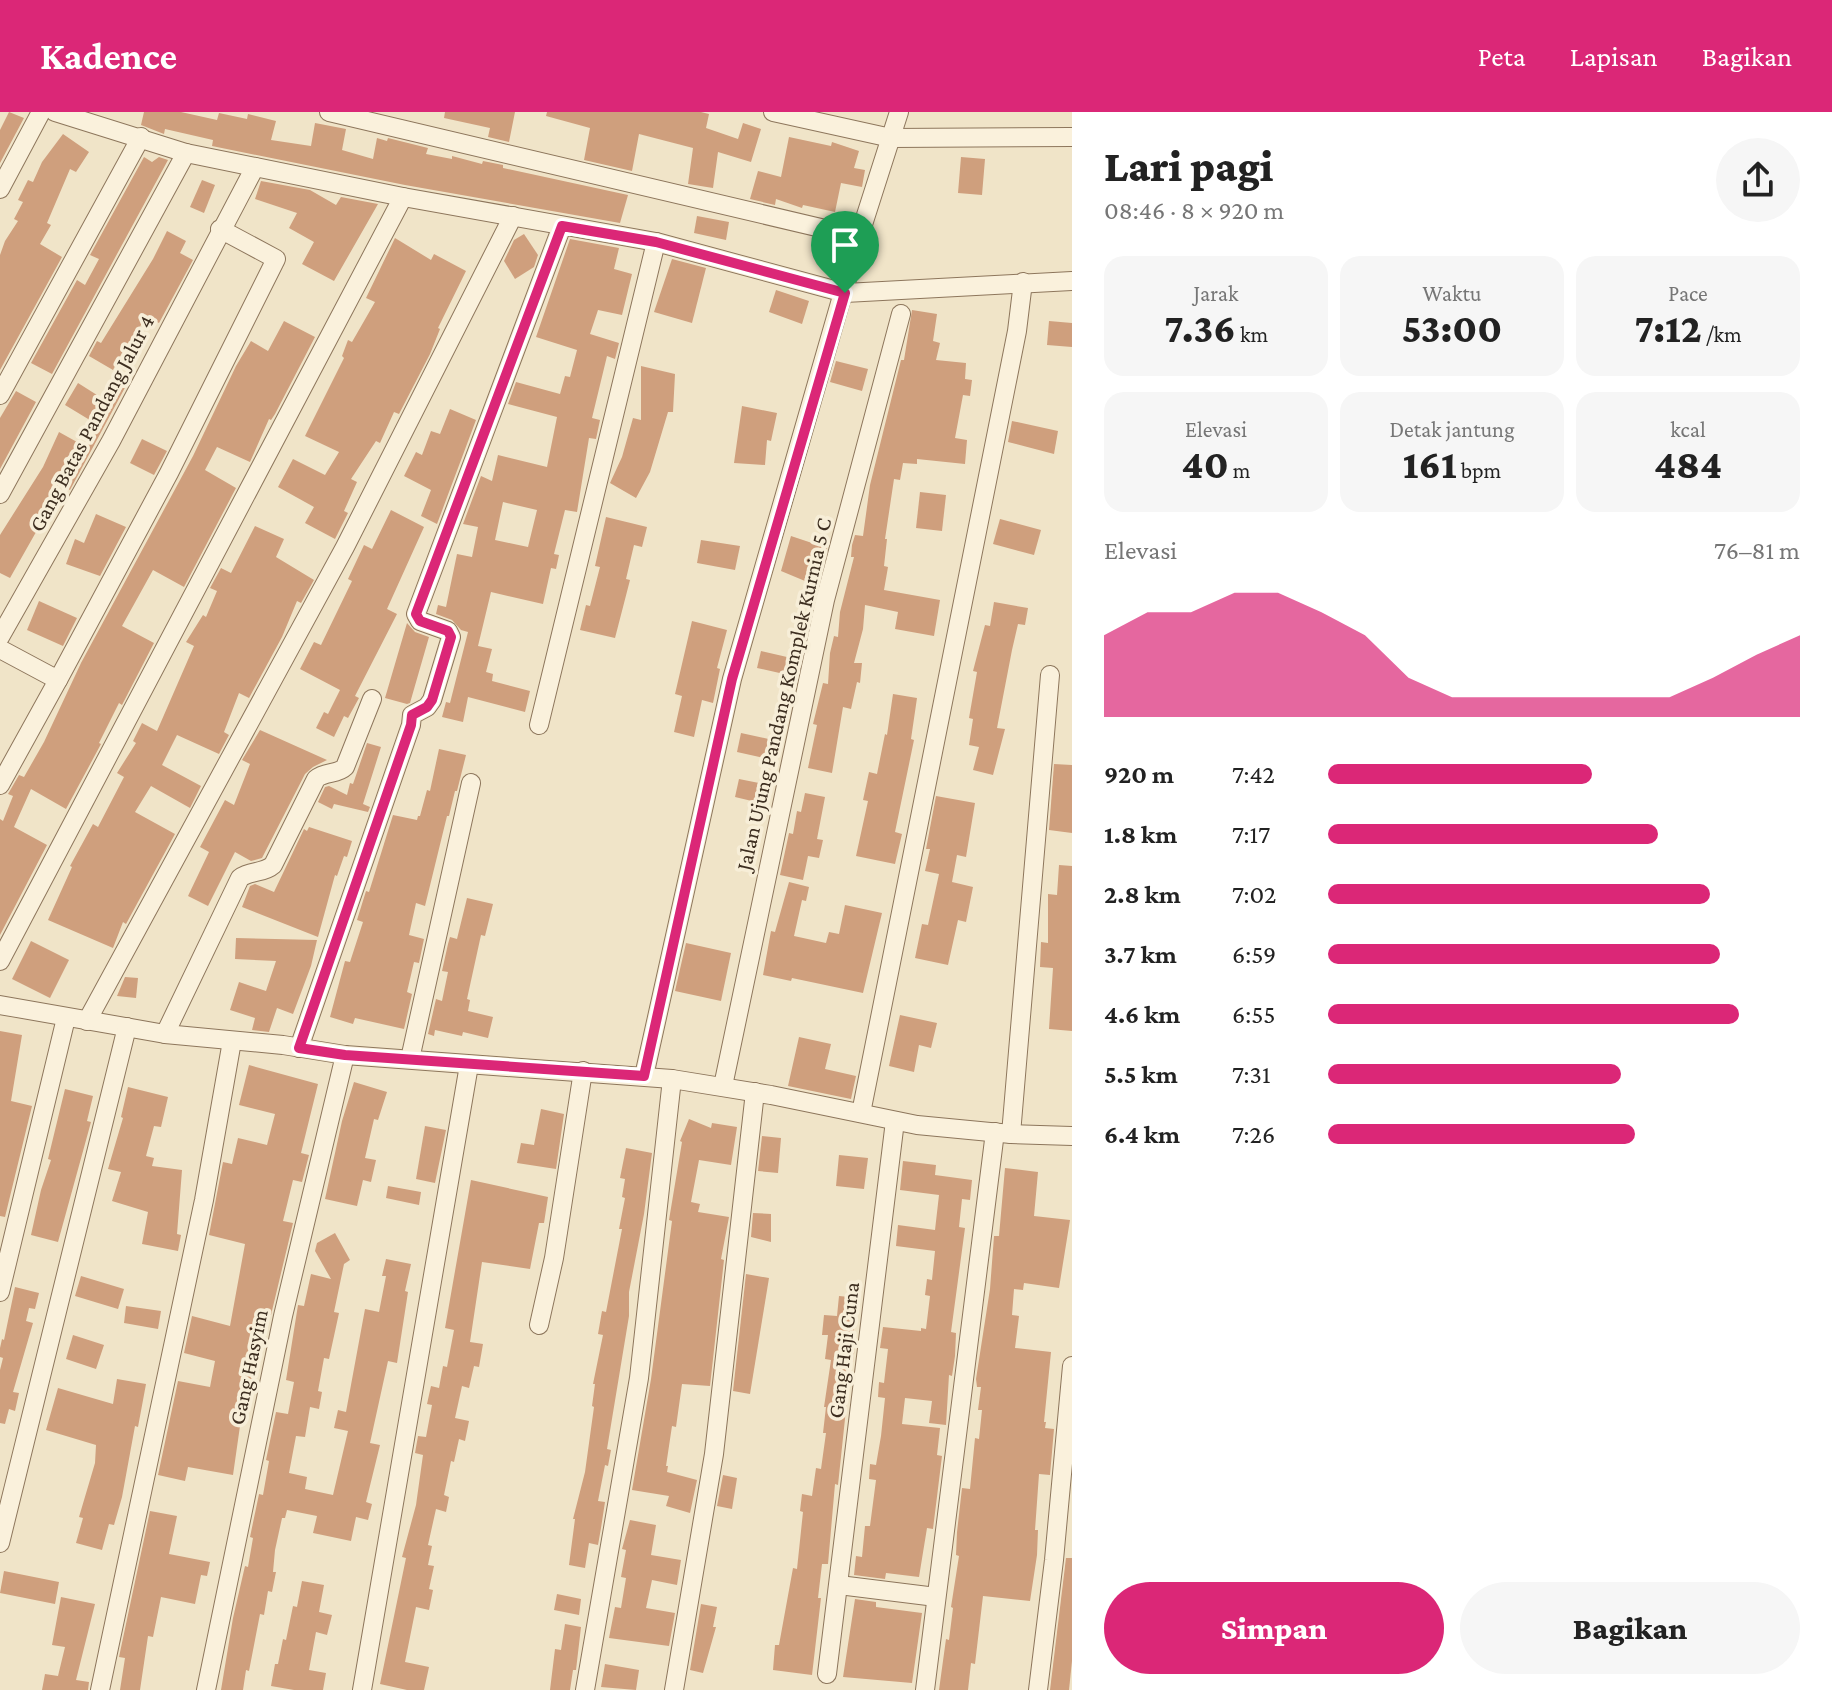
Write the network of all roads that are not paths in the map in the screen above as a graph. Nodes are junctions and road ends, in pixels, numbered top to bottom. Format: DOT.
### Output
graph roads {
  1 [pos="41,112"];
  2 [pos="55,112"];
  3 [pos="329,112"];
  4 [pos="773,112"];
  5 [pos="899,112"];
  6 [pos="141,137"];
  7 [pos="1072,137"];
  8 [pos="891,138"];
  9 [pos="186,153"];
  10 [pos="255,167"];
  11 [pos="0,189"];
  12 [pos="403,197"];
  13 [pos="513,216"];
  14 [pos="562,226"];
  15 [pos="220,229"];
  16 [pos="859,237"];
  17 [pos="656,242"];
  18 [pos="1072,281"];
  19 [pos="1023,282"];
  20 [pos="845,293"];
  21 [pos="901,314"];
  22 [pos="0,395"];
  23 [pos="0,494"];
  24 [pos="0,637"];
  25 [pos="0,649"];
  26 [pos="1050,675"];
  27 [pos="58,680"];
  28 [pos="372,699"];
  29 [pos="539,725"];
  30 [pos="471,783"];
  31 [pos="0,785"];
  32 [pos="0,961"];
  33 [pos="0,1005"];
  34 [pos="66,1018"];
  35 [pos="87,1021"];
  36 [pos="127,1027"];
  37 [pos="165,1034"];
  38 [pos="232,1041"];
  39 [pos="299,1048"];
  40 [pos="345,1055"];
  41 [pos="410,1059"];
  42 [pos="469,1065"];
  43 [pos="583,1071"];
  44 [pos="644,1076"];
  45 [pos="672,1079"];
  46 [pos="723,1086"];
  47 [pos="755,1092"];
  48 [pos="861,1113"];
  49 [pos="895,1121"];
  50 [pos="1003,1133"];
  51 [pos="1072,1136"];
  52 [pos="0,1292"];
  53 [pos="539,1325"];
  54 [pos="1072,1366"];
  55 [pos="0,1543"];
  56 [pos="839,1585"];
  57 [pos="936,1597"];
  58 [pos="827,1674"];
  59 [pos="100,1690"];
  60 [pos="206,1690"];
  61 [pos="362,1690"];
  62 [pos="585,1690"];
  63 [pos="674,1690"];
  64 [pos="925,1690"];
  65 [pos="1038,1690"];
  1 -- 11 [label="street"];
  2 -- 6 [label="street"];
  3 -- 16 [label="street"];
  4 -- 8 [label="street"];
  5 -- 8 [label="street"];
  6 -- 9 [label="street"];
  6 -- 22 [label="street"];
  7 -- 8 [label="street"];
  8 -- 16 [label="street"];
  9 -- 10 [label="street"];
  9 -- 23 [label="street"];
  10 -- 12 [label="street"];
  10 -- 15 [label="street, Gang Batas Pandang Jalur 4"];
  12 -- 13 [label="street"];
  12 -- 32 [label="street"];
  13 -- 14 [label="street"];
  13 -- 35 [label="street"];
  14 -- 17 [label="street"];
  14 -- 39 [label="street"];
  15 -- 24 [label="street, Gang Batas Pandang Jalur 4"];
  15 -- 27 [label="street"];
  16 -- 20 [label="street"];
  17 -- 20 [label="street"];
  17 -- 29 [label="street"];
  18 -- 19 [label="street"];
  19 -- 20 [label="street"];
  19 -- 48 [label="street"];
  20 -- 44 [label="street"];
  21 -- 46 [label="street, Jalan Ujung Pandang Komplek Kurnia 5 C"];
  25 -- 27 [label="street"];
  26 -- 50 [label="street"];
  27 -- 31 [label="street"];
  28 -- 37 [label="street"];
  30 -- 41 [label="street"];
  33 -- 34 [label="street"];
  34 -- 35 [label="street"];
  34 -- 52 [label="street"];
  35 -- 36 [label="street"];
  36 -- 37 [label="street"];
  36 -- 55 [label="street"];
  37 -- 38 [label="street"];
  38 -- 39 [label="street"];
  38 -- 59 [label="street"];
  39 -- 40 [label="street"];
  40 -- 41 [label="street"];
  40 -- 60 [label="street, Gang Hasyim"];
  41 -- 42 [label="street"];
  42 -- 43 [label="street"];
  42 -- 61 [label="street"];
  43 -- 44 [label="street"];
  43 -- 53 [label="street"];
  44 -- 45 [label="street"];
  45 -- 46 [label="street"];
  45 -- 62 [label="street"];
  46 -- 47 [label="street"];
  47 -- 48 [label="street"];
  47 -- 63 [label="street"];
  48 -- 49 [label="street"];
  49 -- 50 [label="street"];
  49 -- 56 [label="street, Gang Haji Cuna"];
  50 -- 51 [label="street"];
  50 -- 57 [label="street"];
  54 -- 65 [label="street"];
  56 -- 57 [label="street"];
  56 -- 58 [label="street, Gang Haji Cuna"];
  57 -- 64 [label="street"];
}
